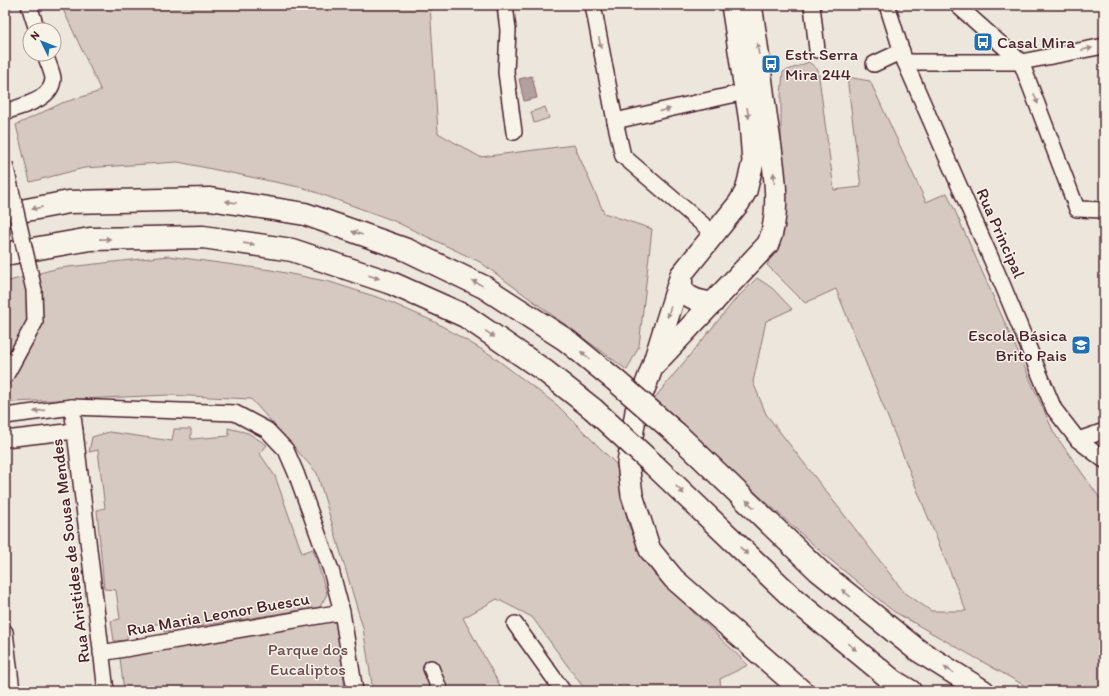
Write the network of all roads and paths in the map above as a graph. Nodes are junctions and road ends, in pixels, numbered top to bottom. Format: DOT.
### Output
graph roads {
  1 [pos="29,5"];
  2 [pos="505,5"];
  3 [pos="593,5"];
  4 [pos="732,5"];
  5 [pos="751,5"];
  6 [pos="812,5"];
  7 [pos="887,5"];
  8 [pos="957,5"];
  9 [pos="34,22"];
  10 [pos="1104,46"];
  11 [pos="817,50"];
  12 [pos="904,57"];
  13 [pos="48,62"];
  14 [pos="1022,62"];
  15 [pos="874,64"];
  16 [pos="745,92"];
  17 [pos="5,112"];
  18 [pos="615,121"];
  19 [pos="514,132"];
  20 [pos="5,164"];
  21 [pos="739,203"];
  22 [pos="1104,210"];
  23 [pos="5,214"];
  24 [pos="775,217"];
  25 [pos="714,234"];
  26 [pos="5,254"];
  27 [pos="681,275"];
  28 [pos="713,303"];
  29 [pos="652,368"];
  30 [pos="5,378"];
  31 [pos="72,407"];
  32 [pos="5,416"];
  33 [pos="75,431"];
  34 [pos="1104,431"];
  35 [pos="5,439"];
  36 [pos="1078,440"];
  37 [pos="1104,460"];
  38 [pos="342,612"];
  39 [pos="515,624"];
  40 [pos="5,632"];
  41 [pos="101,653"];
  42 [pos="431,668"];
  43 [pos="12,691"];
  44 [pos="106,691"];
  45 [pos="355,691"];
  46 [pos="440,691"];
  47 [pos="563,691"];
  48 [pos="802,691"];
  49 [pos="910,691"];
  50 [pos="982,691"];
  1 -- 9 [label="street"];
  2 -- 19 [label="street"];
  3 -- 18 [label="street, one-way"];
  4 -- 16 [label="street"];
  24 -- 5 [label="street, one-way"];
  6 -- 11 [label="street"];
  7 -- 12 [label="street, Rua Principal"];
  8 -- 14 [label="street"];
  14 -- 10 [label="street, one-way"];
  12 -- 14 [label="street"];
  12 -- 15 [label="street"];
  12 -- 36 [label="street, Rua Principal"];
  13 -- 17 [label="street"];
  14 -- 22 [label="street, one-way"];
  18 -- 16 [label="street, one-way"];
  16 -- 21 [label="street, one-way"];
  18 -- 25 [label="street"];
  20 -- 30 [label="street, bridge"];
  21 -- 24 [label="street"];
  21 -- 25 [label="street"];
  50 -- 23 [label="highway, one-way, bridge"];
  24 -- 28 [label="street"];
  25 -- 27 [label="street"];
  26 -- 49 [label="highway, one-way, bridge"];
  27 -- 28 [label="street"];
  27 -- 29 [label="street, one-way"];
  28 -- 29 [label="street"];
  29 -- 48 [label="street"];
  31 -- 32 [label="street, one-way"];
  31 -- 33 [label="street, Rua Aristides de Sousa Mendes"];
  31 -- 38 [label="street"];
  33 -- 35 [label="street"];
  33 -- 41 [label="street, Rua Aristides de Sousa Mendes"];
  34 -- 36 [label="street"];
  36 -- 37 [label="street, Rua Principal"];
  38 -- 41 [label="street, Rua Maria Leonor Buescu"];
  38 -- 45 [label="street"];
  39 -- 47 [label="street"];
  40 -- 43 [label="street"];
  41 -- 44 [label="street, Rua Aristides de Sousa Mendes"];
  42 -- 46 [label="street"];
}
